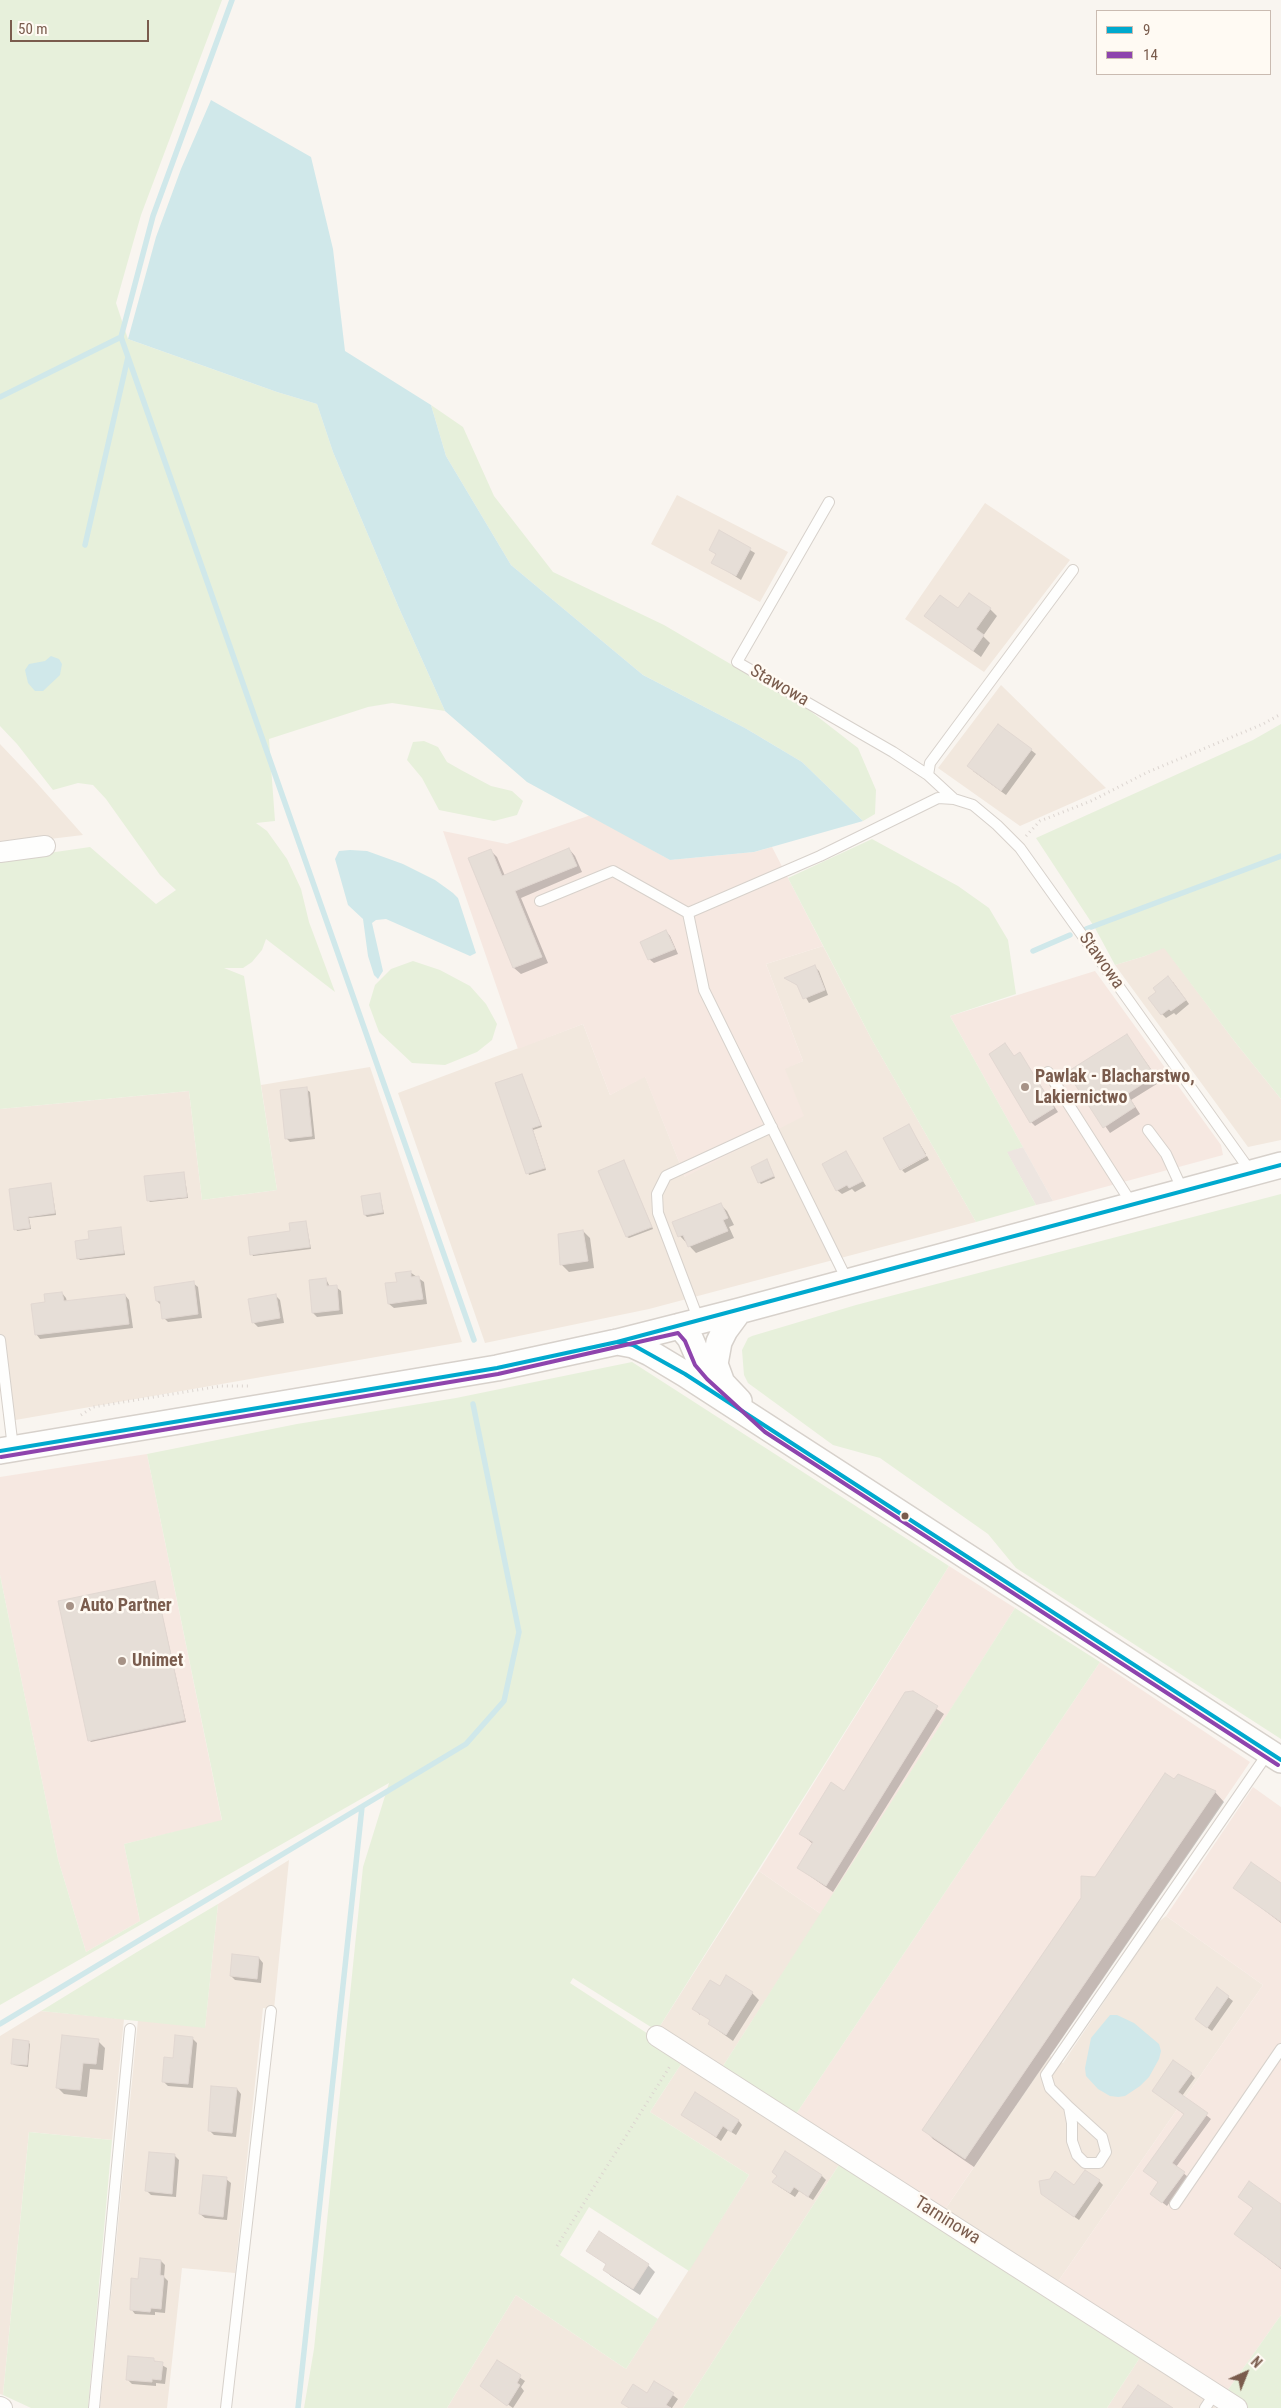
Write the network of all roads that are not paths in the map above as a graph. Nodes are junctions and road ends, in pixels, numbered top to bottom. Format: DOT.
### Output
graph roads {
  1 [pos="829,502"];
  2 [pos="1074,570"];
  3 [pos="928,775"];
  4 [pos="954,798"];
  5 [pos="45,846"];
  6 [pos="0,852"];
  7 [pos="540,901"];
  8 [pos="688,913"];
  9 [pos="1048,1072"];
  10 [pos="772,1127"];
  11 [pos="1148,1130"];
  12 [pos="1281,1165"];
  13 [pos="1251,1172"];
  14 [pos="1183,1191"];
  15 [pos="1133,1205"];
  16 [pos="848,1282"];
  17 [pos="739,1311"];
  18 [pos="690,1323"];
  19 [pos="0,1340"];
  20 [pos="617,1342"];
  21 [pos="694,1379"];
  22 [pos="722,1383"];
  23 [pos="769,1427"];
  24 [pos="7,1450"];
  25 [pos="1275,1756"];
  26 [pos="271,2011"];
  27 [pos="130,2029"];
  28 [pos="657,2036"];
  29 [pos="1281,2049"];
  30 [pos="1069,2107"];
  31 [pos="1175,2204"];
  32 [pos="1210,2400"];
  33 [pos="94,2408"];
  34 [pos="226,2408"];
  35 [pos="1237,2408"];
  1 -- 3 [label="lane, Stawowa"];
  2 -- 3 [label="lane"];
  3 -- 4 [label="lane, Stawowa"];
  4 -- 8 [label="lane"];
  4 -- 13 [label="lane, Stawowa"];
  5 -- 6 [label="street"];
  7 -- 8 [label="lane"];
  8 -- 10 [label="lane"];
  9 -- 15 [label="lane"];
  10 -- 16 [label="lane"];
  10 -- 18 [label="lane"];
  11 -- 14 [label="lane"];
  12 -- 13 [label="street"];
  13 -- 14 [label="street"];
  14 -- 15 [label="street"];
  15 -- 16 [label="street"];
  16 -- 17 [label="street"];
  17 -- 18 [label="street"];
  17 -- 22 [label="street"];
  18 -- 20 [label="street"];
  18 -- 21 [label="street"];
  18 -- 22 [label="street"];
  19 -- 24 [label="lane"];
  20 -- 21 [label="street"];
  20 -- 24 [label="street"];
  21 -- 23 [label="street"];
  22 -- 23 [label="street"];
  23 -- 25 [label="street"];
  25 -- 30 [label="lane"];
  26 -- 34 [label="lane"];
  27 -- 33 [label="lane"];
  28 -- 32 [label="street, Tarninowa"];
  29 -- 31 [label="lane"];
  30 -- 30 [label="lane"];
  32 -- 35 [label="street, Tarninowa"];
}
